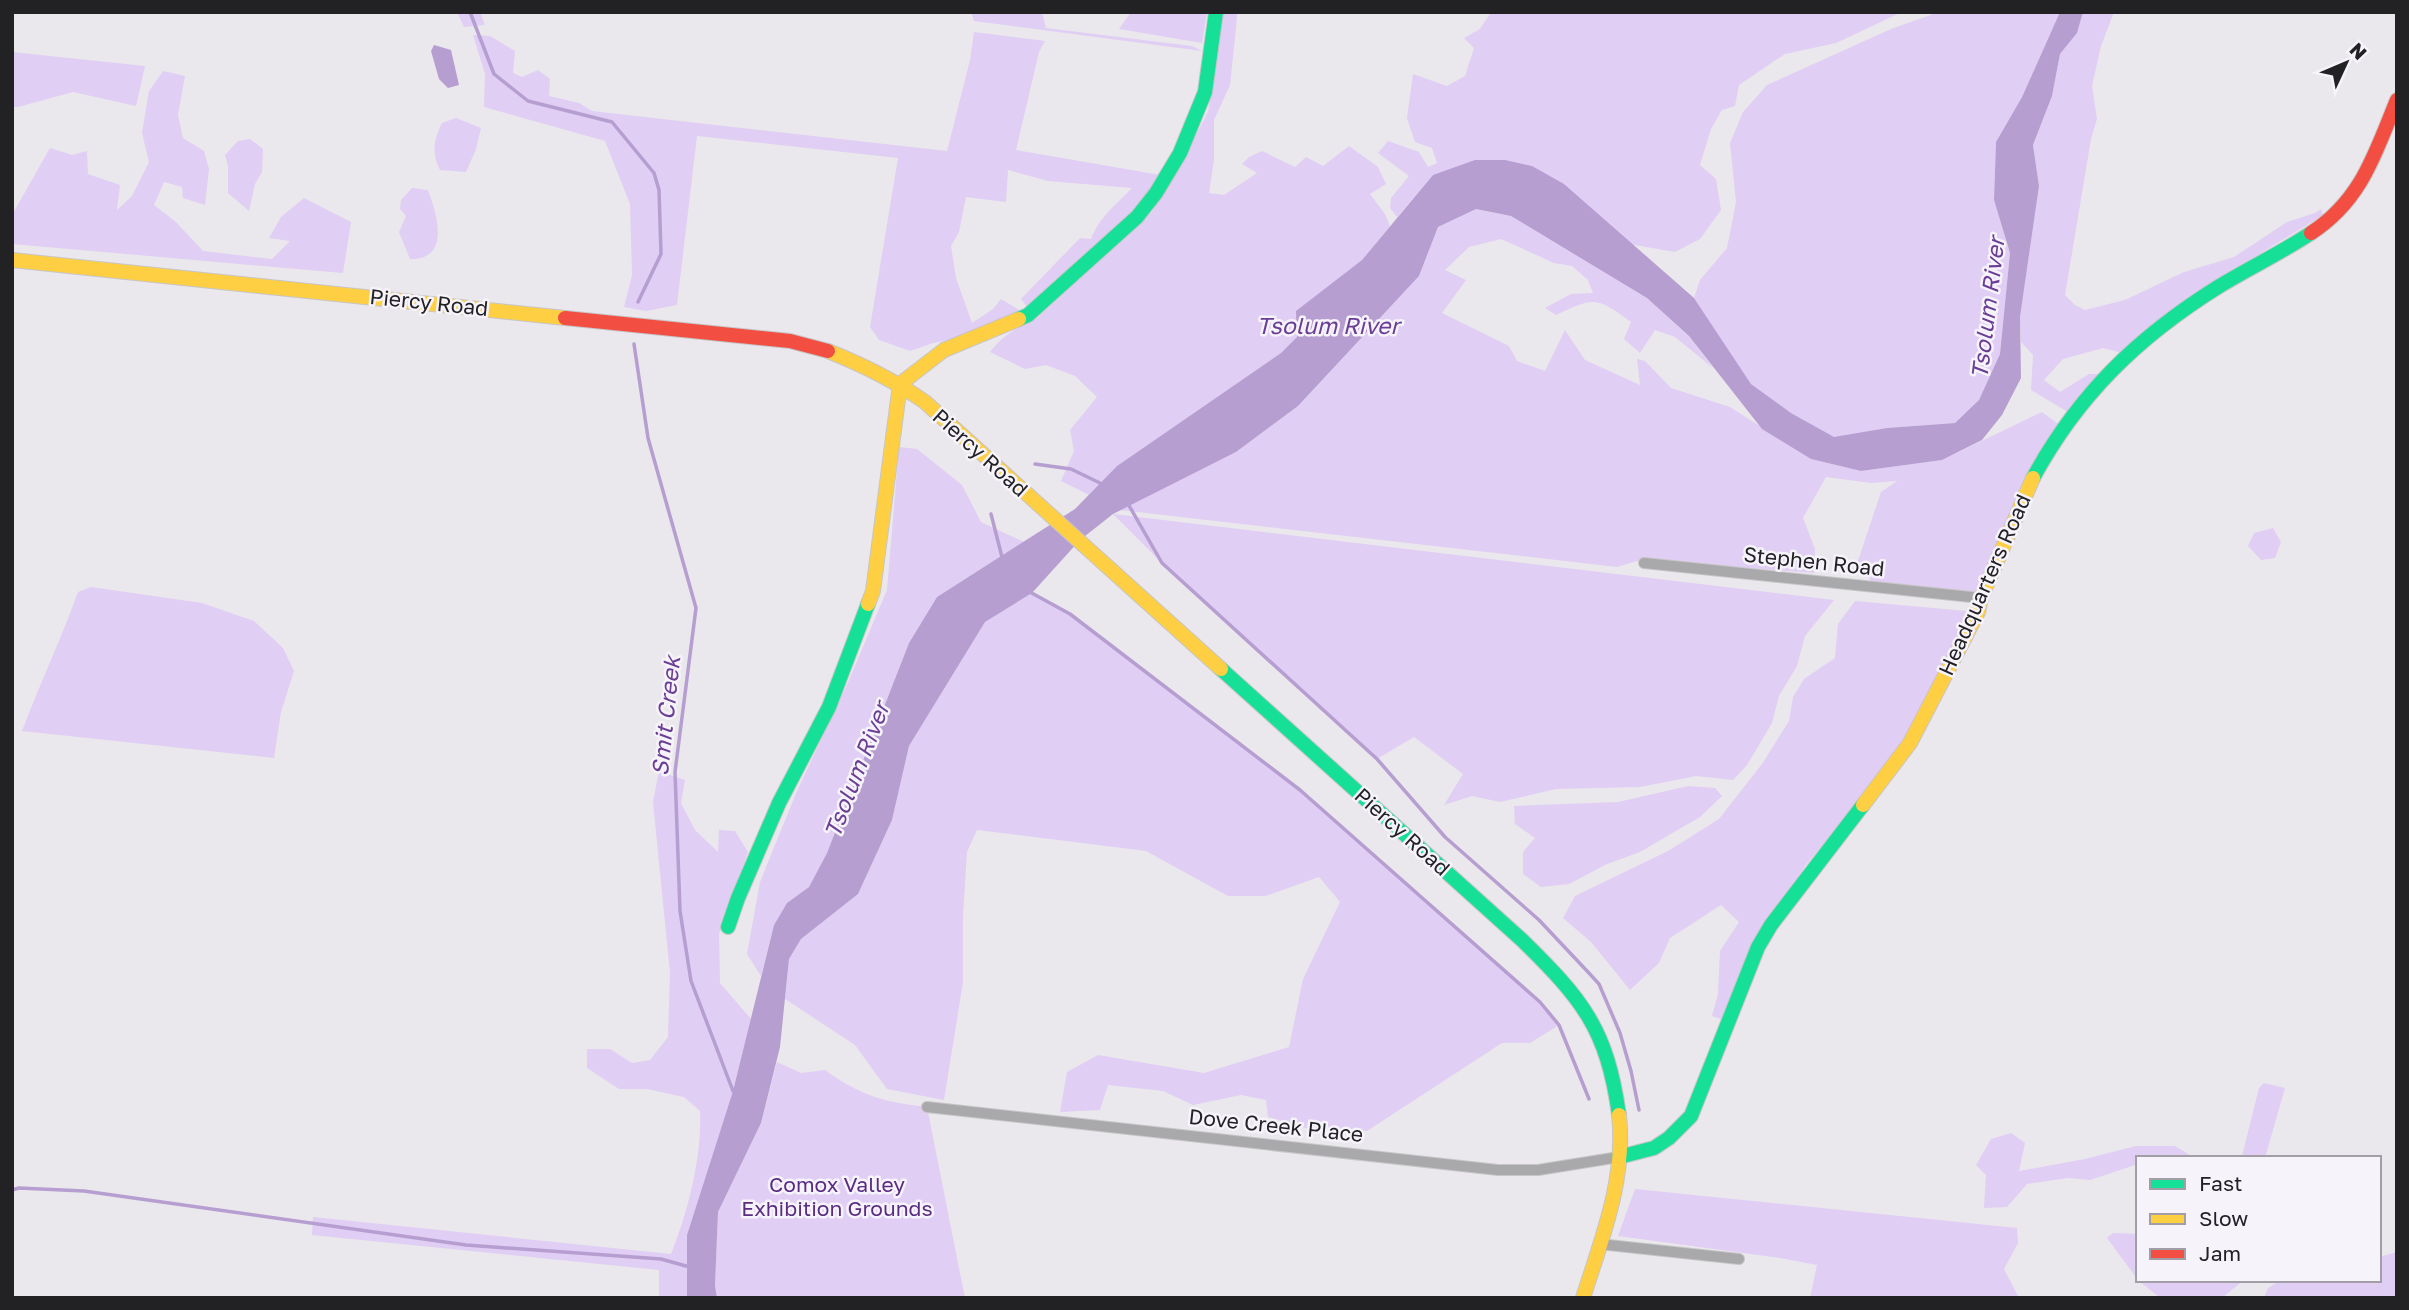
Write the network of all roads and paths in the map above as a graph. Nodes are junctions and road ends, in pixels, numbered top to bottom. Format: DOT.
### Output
graph roads {
  1 [pos="1216,12"];
  2 [pos="2397,100"];
  3 [pos="12,260"];
  4 [pos="900,384"];
  5 [pos="1644,563"];
  6 [pos="1981,598"];
  7 [pos="728,927"];
  8 [pos="928,1107"];
  9 [pos="1619,1157"];
  10 [pos="1599,1244"];
  11 [pos="1739,1259"];
  12 [pos="1583,1298"];
  1 -- 4 [label="street"];
  2 -- 6 [label="street, Headquarters Road"];
  3 -- 4 [label="street, Piercy Road"];
  4 -- 7 [label="street"];
  4 -- 9 [label="street, Piercy Road"];
  5 -- 6 [label="street, Stephen Road"];
  6 -- 9 [label="street, Headquarters Road"];
  8 -- 9 [label="street, Dove Creek Place"];
  9 -- 10 [label="street, Piercy Road"];
  10 -- 11 [label="street"];
  10 -- 12 [label="street"];
}
